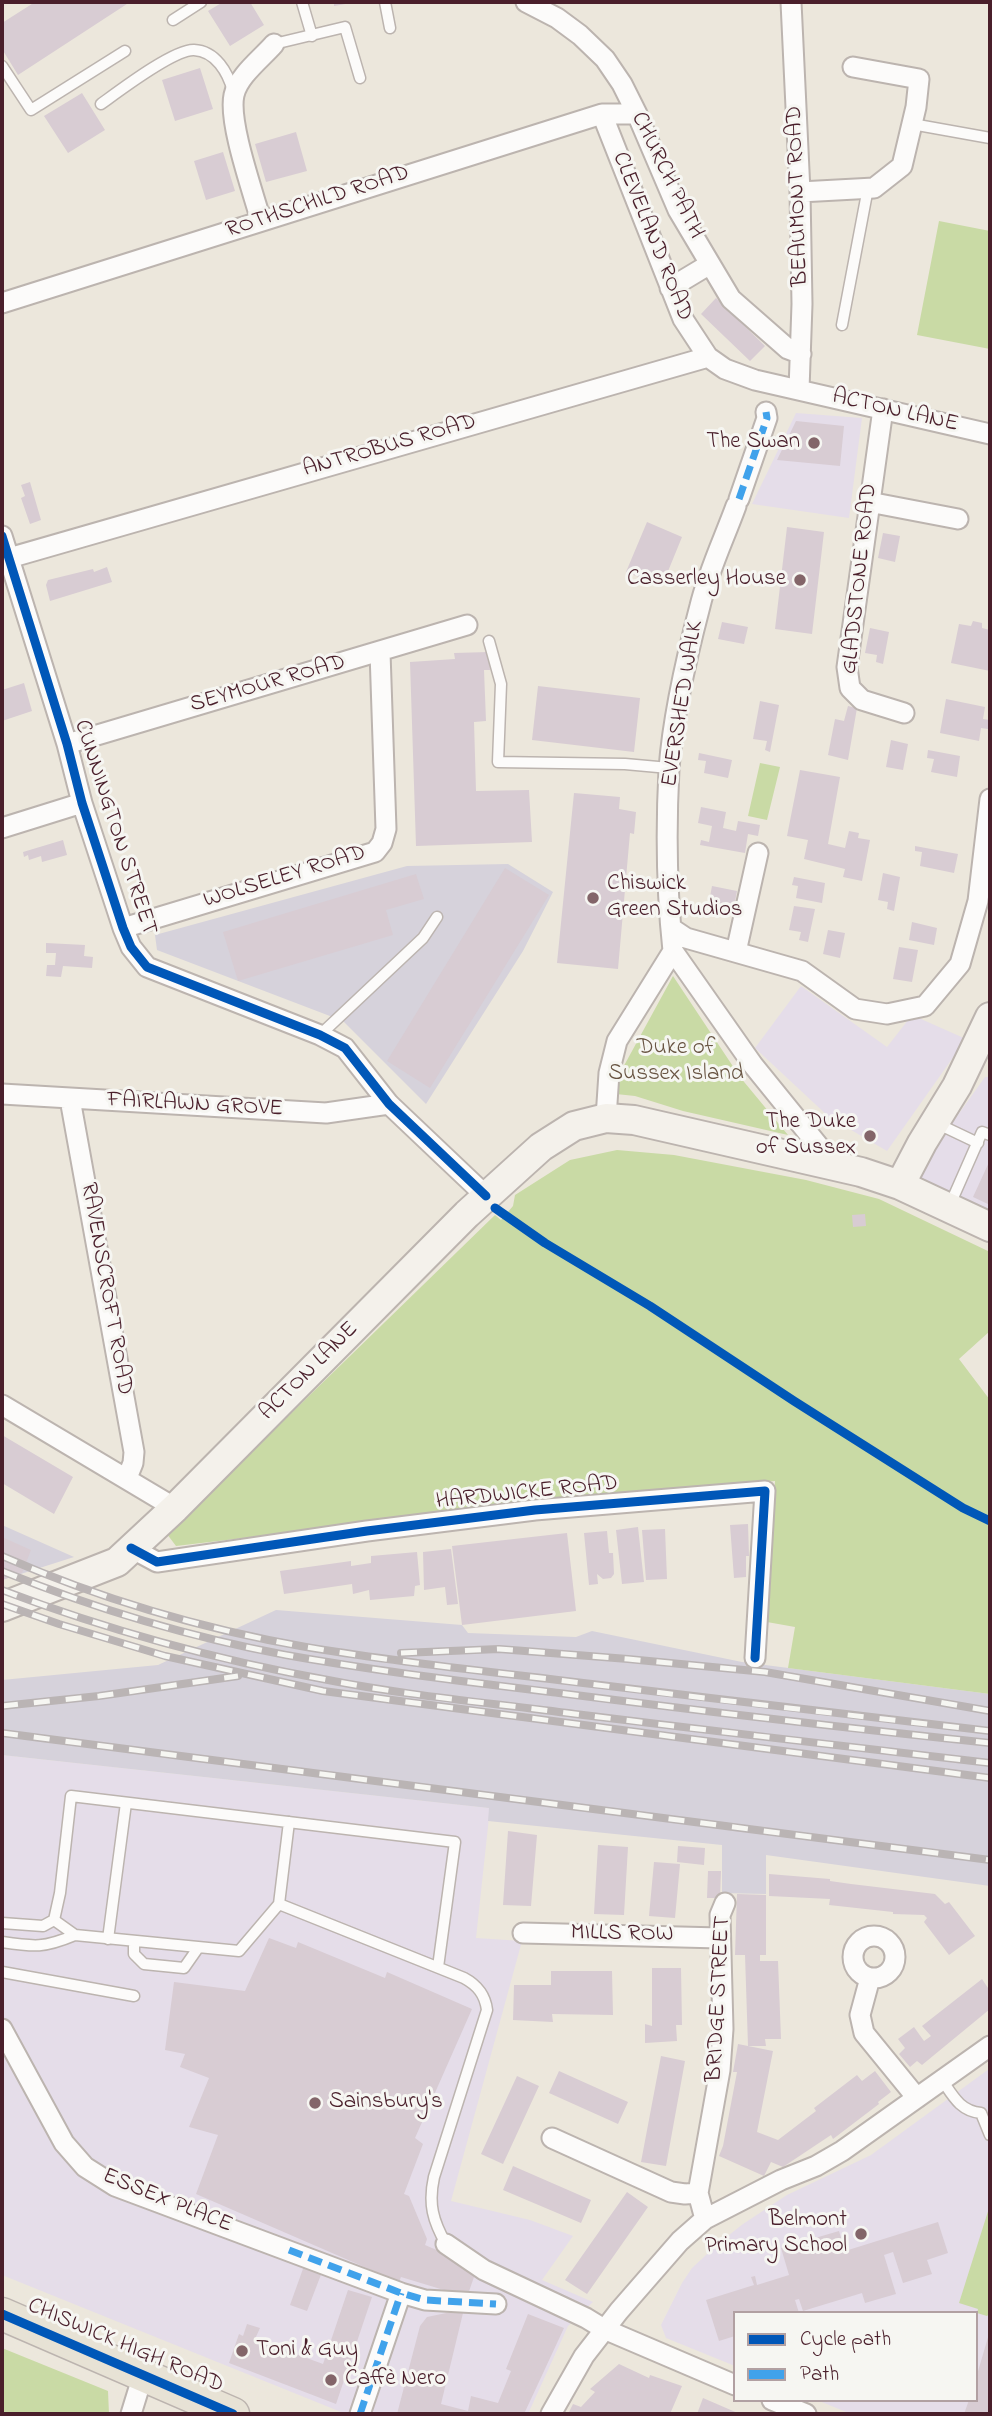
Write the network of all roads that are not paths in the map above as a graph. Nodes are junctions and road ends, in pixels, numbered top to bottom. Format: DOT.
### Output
graph roads {
  1 [pos="201,2"];
  2 [pos="302,2"];
  3 [pos="385,2"];
  4 [pos="526,2"];
  5 [pos="791,2"];
  6 [pos="173,20"];
  7 [pos="390,28"];
  8 [pos="312,36"];
  9 [pos="274,44"];
  10 [pos="125,51"];
  11 [pos="2,65"];
  12 [pos="853,67"];
  13 [pos="360,78"];
  14 [pos="234,95"];
  15 [pos="101,104"];
  16 [pos="602,114"];
  17 [pos="636,114"];
  18 [pos="912,124"];
  19 [pos="990,138"];
  20 [pos="868,188"];
  21 [pos="800,192"];
  22 [pos="261,221"];
  23 [pos="710,264"];
  24 [pos="670,288"];
  25 [pos="2,303"];
  26 [pos="842,326"];
  27 [pos="801,354"];
  28 [pos="708,357"];
  29 [pos="799,390"];
  30 [pos="883,409"];
  31 [pos="766,412"];
  32 [pos="990,434"];
  33 [pos="869,502"];
  34 [pos="958,519"];
  35 [pos="2,536"];
  36 [pos="5,559"];
  37 [pos="467,625"];
  38 [pos="489,641"];
  39 [pos="380,652"];
  40 [pos="904,713"];
  41 [pos="67,744"];
  42 [pos="669,768"];
  43 [pos="990,799"];
  44 [pos="82,803"];
  45 [pos="2,828"];
  46 [pos="758,853"];
  47 [pos="437,917"];
  48 [pos="123,928"];
  49 [pos="671,928"];
  50 [pos="673,951"];
  51 [pos="736,952"];
  52 [pos="990,1017"];
  53 [pos="320,1035"];
  54 [pos="2,1094"];
  55 [pos="70,1099"];
  56 [pos="388,1104"];
  57 [pos="606,1118"];
  58 [pos="935,1123"];
  59 [pos="990,1135"];
  60 [pos="978,1143"];
  61 [pos="834,1165"];
  62 [pos="901,1185"];
  63 [pos="486,1196"];
  64 [pos="948,1208"];
  65 [pos="990,1227"];
  66 [pos="2,1405"];
  67 [pos="127,1478"];
  68 [pos="175,1508"];
  69 [pos="131,1548"];
  70 [pos="2,1607"];
  71 [pos="755,1658"];
  72 [pos="126,1803"];
  73 [pos="289,1822"];
  74 [pos="725,1903"];
  75 [pos="279,1904"];
  76 [pos="54,1920"];
  77 [pos="2,1923"];
  78 [pos="523,1933"];
  79 [pos="75,1935"];
  80 [pos="720,1938"];
  81 [pos="108,1939"];
  82 [pos="134,1941"];
  83 [pos="2,1942"];
  84 [pos="198,1948"];
  85 [pos="438,1967"];
  86 [pos="2,1972"];
  87 [pos="870,1978"];
  88 [pos="134,1996"];
  89 [pos="2,2029"];
  90 [pos="990,2046"];
  91 [pos="942,2080"];
  92 [pos="917,2098"];
  93 [pos="990,2135"];
  94 [pos="552,2138"];
  95 [pos="698,2193"];
  96 [pos="713,2215"];
  97 [pos="446,2244"];
  98 [pos="401,2293"];
  99 [pos="496,2304"];
  100 [pos="2,2314"];
  101 [pos="604,2329"];
  102 [pos="143,2375"];
  103 [pos="733,2384"];
  104 [pos="777,2402"];
  105 [pos="131,2414"];
  106 [pos="233,2414"];
  107 [pos="360,2414"];
  108 [pos="551,2414"];
  109 [pos="806,2414"];
  1 -- 6 [label="lane"];
  2 -- 8 [label="lane"];
  3 -- 7 [label="lane"];
  4 -- 17 [label="street, CHURCH PATH"];
  5 -- 21 [label="street, BEAUMONT ROAD"];
  8 -- 9 [label="lane"];
  8 -- 13 [label="lane"];
  9 -- 14 [label="street"];
  10 -- 11 [label="lane"];
  12 -- 18 [label="street"];
  14 -- 15 [label="lane"];
  14 -- 22 [label="street"];
  16 -- 17 [label="street, ROTHSCHILD ROAD"];
  16 -- 22 [label="street, ROTHSCHILD ROAD"];
  16 -- 24 [label="street, CLEVELAND ROAD"];
  17 -- 23 [label="street, CHURCH PATH"];
  18 -- 19 [label="lane"];
  18 -- 20 [label="street"];
  20 -- 21 [label="street"];
  20 -- 26 [label="lane"];
  21 -- 27 [label="street, BEAUMONT ROAD"];
  22 -- 25 [label="street, ROTHSCHILD ROAD"];
  23 -- 24 [label="street"];
  23 -- 27 [label="street, CHURCH PATH"];
  24 -- 28 [label="street, CLEVELAND ROAD"];
  27 -- 29 [label="street, BEAUMONT ROAD"];
  28 -- 29 [label="street"];
  28 -- 36 [label="street, ANTROBUS ROAD"];
  29 -- 30 [label="street, ACTON LANE"];
  30 -- 32 [label="street, ACTON LANE"];
  30 -- 33 [label="street, GLADSTONE ROAD"];
  31 -- 42 [label="street, EVERSHED WALK"];
  33 -- 34 [label="street"];
  33 -- 40 [label="street, GLADSTONE ROAD"];
  35 -- 36 [label="street, CUNNINGTON STREET"];
  36 -- 41 [label="street, CUNNINGTON STREET"];
  37 -- 39 [label="street, SEYMOUR ROAD"];
  38 -- 42 [label="lane"];
  39 -- 41 [label="street, SEYMOUR ROAD"];
  39 -- 48 [label="street, WOLSELEY ROAD"];
  41 -- 44 [label="street, CUNNINGTON STREET"];
  42 -- 49 [label="street, EVERSHED WALK"];
  43 -- 51 [label="street"];
  44 -- 45 [label="street"];
  44 -- 48 [label="street, CUNNINGTON STREET"];
  46 -- 51 [label="street"];
  47 -- 53 [label="lane"];
  48 -- 53 [label="street, CUNNINGTON STREET"];
  49 -- 50 [label="street, EVERSHED WALK"];
  49 -- 51 [label="street"];
  50 -- 57 [label="street"];
  50 -- 61 [label="street"];
  52 -- 58 [label="main road"];
  53 -- 56 [label="street, CUNNINGTON STREET"];
  54 -- 55 [label="street, FAIRLAWN GROVE"];
  55 -- 56 [label="street, FAIRLAWN GROVE"];
  55 -- 67 [label="street, RAVENSCROFT ROAD"];
  56 -- 63 [label="street, CUNNINGTON STREET"];
  57 -- 61 [label="main road, ACTON LANE"];
  57 -- 63 [label="main road, ACTON LANE"];
  58 -- 60 [label="lane"];
  58 -- 62 [label="main road"];
  59 -- 60 [label="lane"];
  60 -- 64 [label="lane"];
  61 -- 62 [label="main road, ACTON LANE"];
  62 -- 64 [label="main road, ACTON LANE"];
  63 -- 68 [label="main road, ACTON LANE"];
  64 -- 65 [label="main road, ACTON LANE"];
  66 -- 67 [label="street"];
  67 -- 68 [label="street"];
  68 -- 69 [label="main road, ACTON LANE"];
  69 -- 70 [label="main road, ACTON LANE"];
  69 -- 71 [label="street, HARDWICKE ROAD"];
  72 -- 73 [label="lane"];
  72 -- 76 [label="lane"];
  72 -- 81 [label="lane"];
  73 -- 75 [label="lane"];
  73 -- 85 [label="lane"];
  74 -- 80 [label="street, BRIDGE STREET"];
  75 -- 84 [label="lane"];
  75 -- 85 [label="lane"];
  76 -- 77 [label="lane"];
  76 -- 79 [label="lane"];
  78 -- 80 [label="street, MILLS ROW"];
  79 -- 81 [label="lane"];
  79 -- 83 [label="lane"];
  80 -- 95 [label="street, BRIDGE STREET"];
  81 -- 82 [label="lane"];
  82 -- 84 [label="lane"];
  82 -- 84 [label="lane"];
  85 -- 97 [label="lane"];
  86 -- 88 [label="lane"];
  87 -- 92 [label="street"];
  89 -- 98 [label="street, ESSEX PLACE"];
  90 -- 91 [label="street"];
  91 -- 92 [label="street"];
  91 -- 93 [label="lane"];
  92 -- 96 [label="street"];
  94 -- 95 [label="street"];
  95 -- 96 [label="street, BRIDGE STREET"];
  96 -- 101 [label="street"];
  97 -- 101 [label="street"];
  98 -- 99 [label="street, ESSEX PLACE"];
  98 -- 107 [label="street"];
  100 -- 102 [label="main road, CHISWICK HIGH ROAD"];
  101 -- 103 [label="street"];
  101 -- 108 [label="street"];
  102 -- 105 [label="street"];
  102 -- 106 [label="main road, CHISWICK HIGH ROAD"];
  104 -- 109 [label="street"];
}
